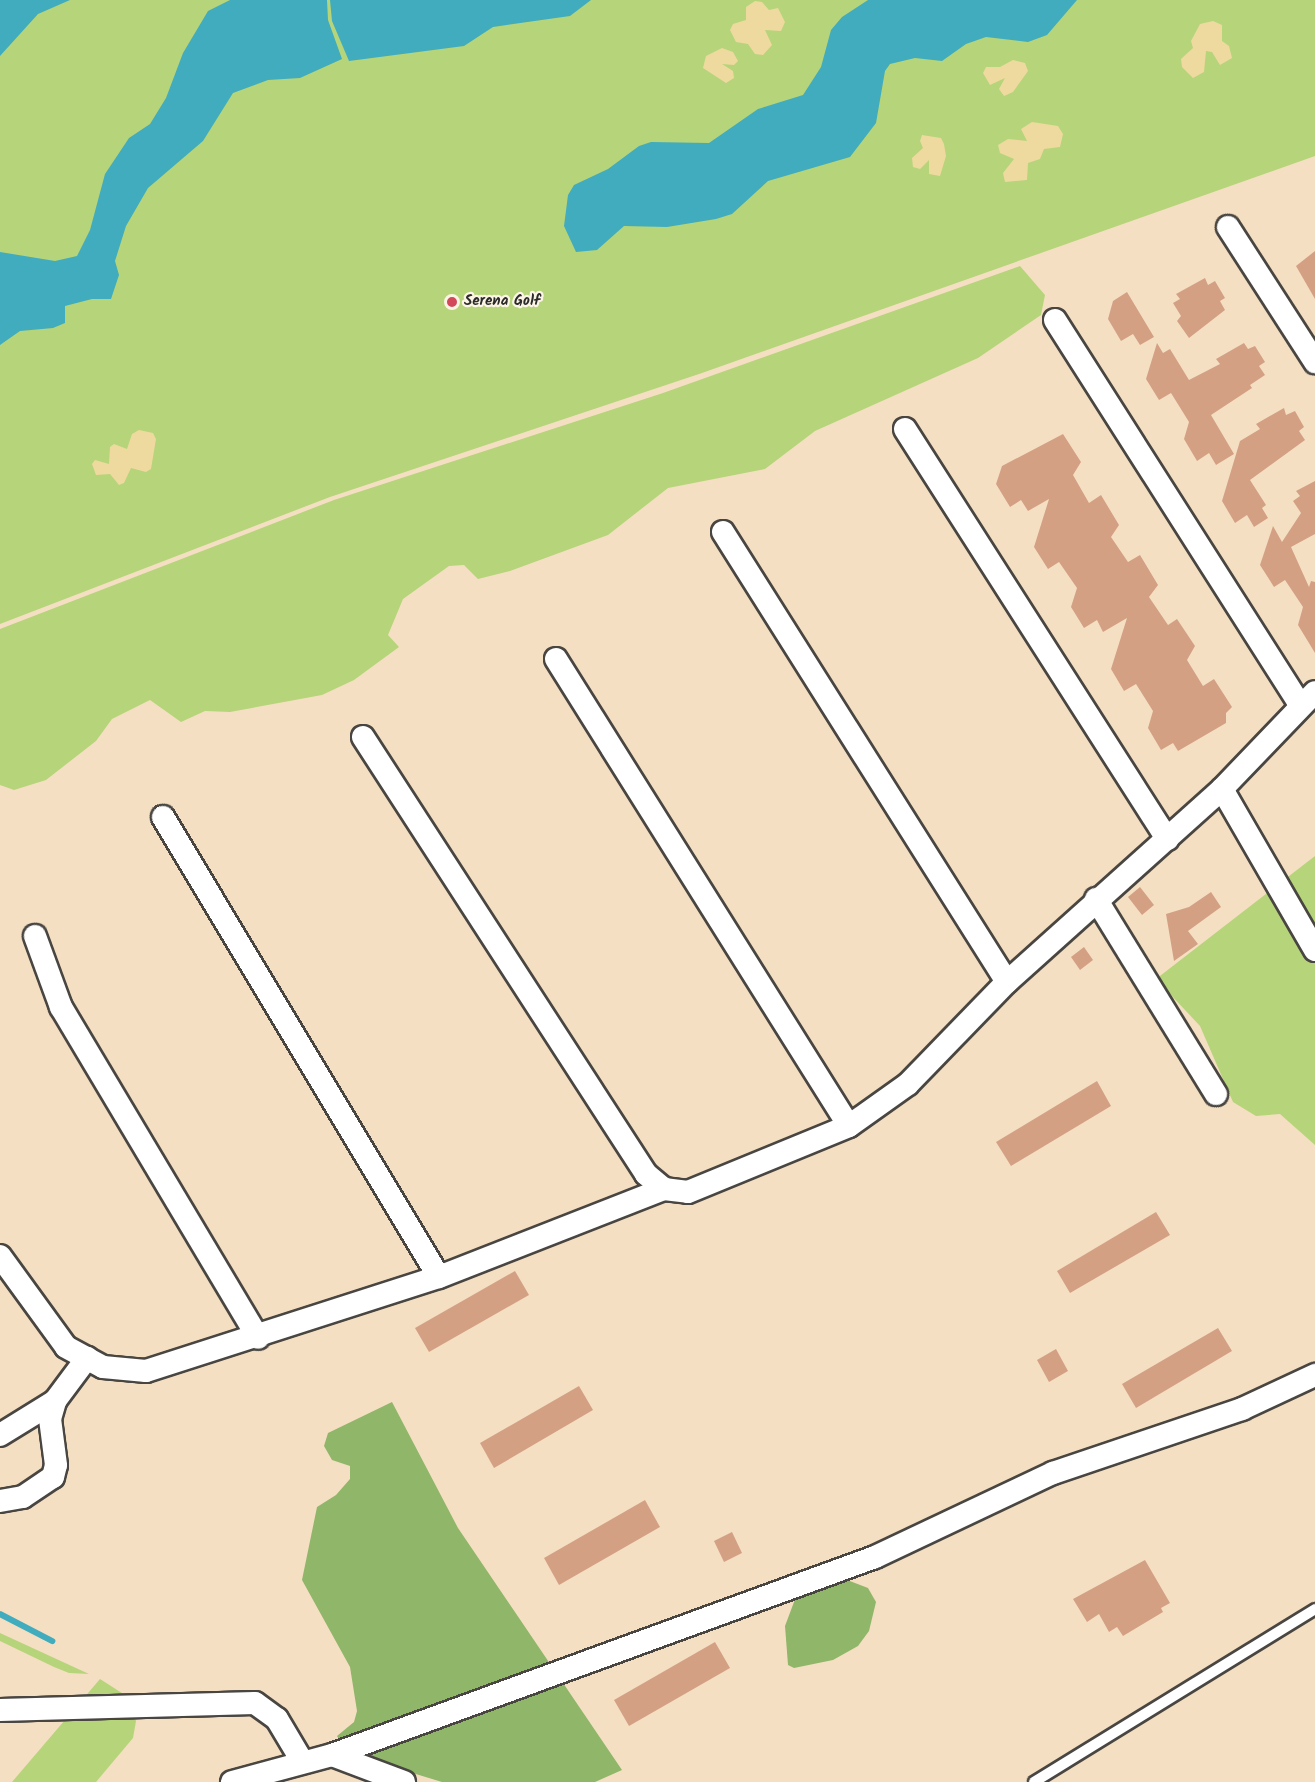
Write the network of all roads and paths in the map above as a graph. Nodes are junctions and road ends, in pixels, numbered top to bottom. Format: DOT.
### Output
graph roads {
  1 [pos="1228,227"];
  2 [pos="1056,320"];
  3 [pos="1315,362"];
  4 [pos="905,429"];
  5 [pos="723,532"];
  6 [pos="556,659"];
  7 [pos="1307,698"];
  8 [pos="363,737"];
  9 [pos="1222,789"];
  10 [pos="163,817"];
  11 [pos="1167,839"];
  12 [pos="1096,900"];
  13 [pos="35,936"];
  14 [pos="1315,950"];
  15 [pos="1007,982"];
  16 [pos="1216,1094"];
  17 [pos="849,1126"];
  18 [pos="664,1189"];
  19 [pos="0,1256"];
  20 [pos="439,1277"];
  21 [pos="258,1338"];
  22 [pos="87,1358"];
  23 [pos="1315,1375"];
  24 [pos="55,1401"];
  25 [pos="0,1435"];
  26 [pos="0,1502"];
  27 [pos="1315,1609"];
  28 [pos="0,1710"];
  29 [pos="332,1755"];
  30 [pos="303,1761"];
  31 [pos="232,1782"];
  32 [pos="404,1782"];
  33 [pos="1034,1782"];
  1 -- 3 [label="street"];
  2 -- 7 [label="street"];
  4 -- 11 [label="street"];
  5 -- 15 [label="street"];
  6 -- 17 [label="street"];
  7 -- 9 [label="street"];
  8 -- 18 [label="street"];
  9 -- 11 [label="street"];
  9 -- 14 [label="street"];
  10 -- 20 [label="street"];
  11 -- 12 [label="street"];
  12 -- 15 [label="street"];
  12 -- 16 [label="street"];
  13 -- 21 [label="street"];
  15 -- 17 [label="street"];
  17 -- 18 [label="street"];
  18 -- 20 [label="street"];
  19 -- 22 [label="street"];
  20 -- 21 [label="street"];
  21 -- 22 [label="street"];
  22 -- 24 [label="street"];
  23 -- 29 [label="street"];
  24 -- 25 [label="street"];
  24 -- 26 [label="street"];
  27 -- 33 [label="lane"];
  28 -- 30 [label="street"];
  29 -- 30 [label="street"];
  29 -- 32 [label="street"];
  30 -- 31 [label="street"];
}
